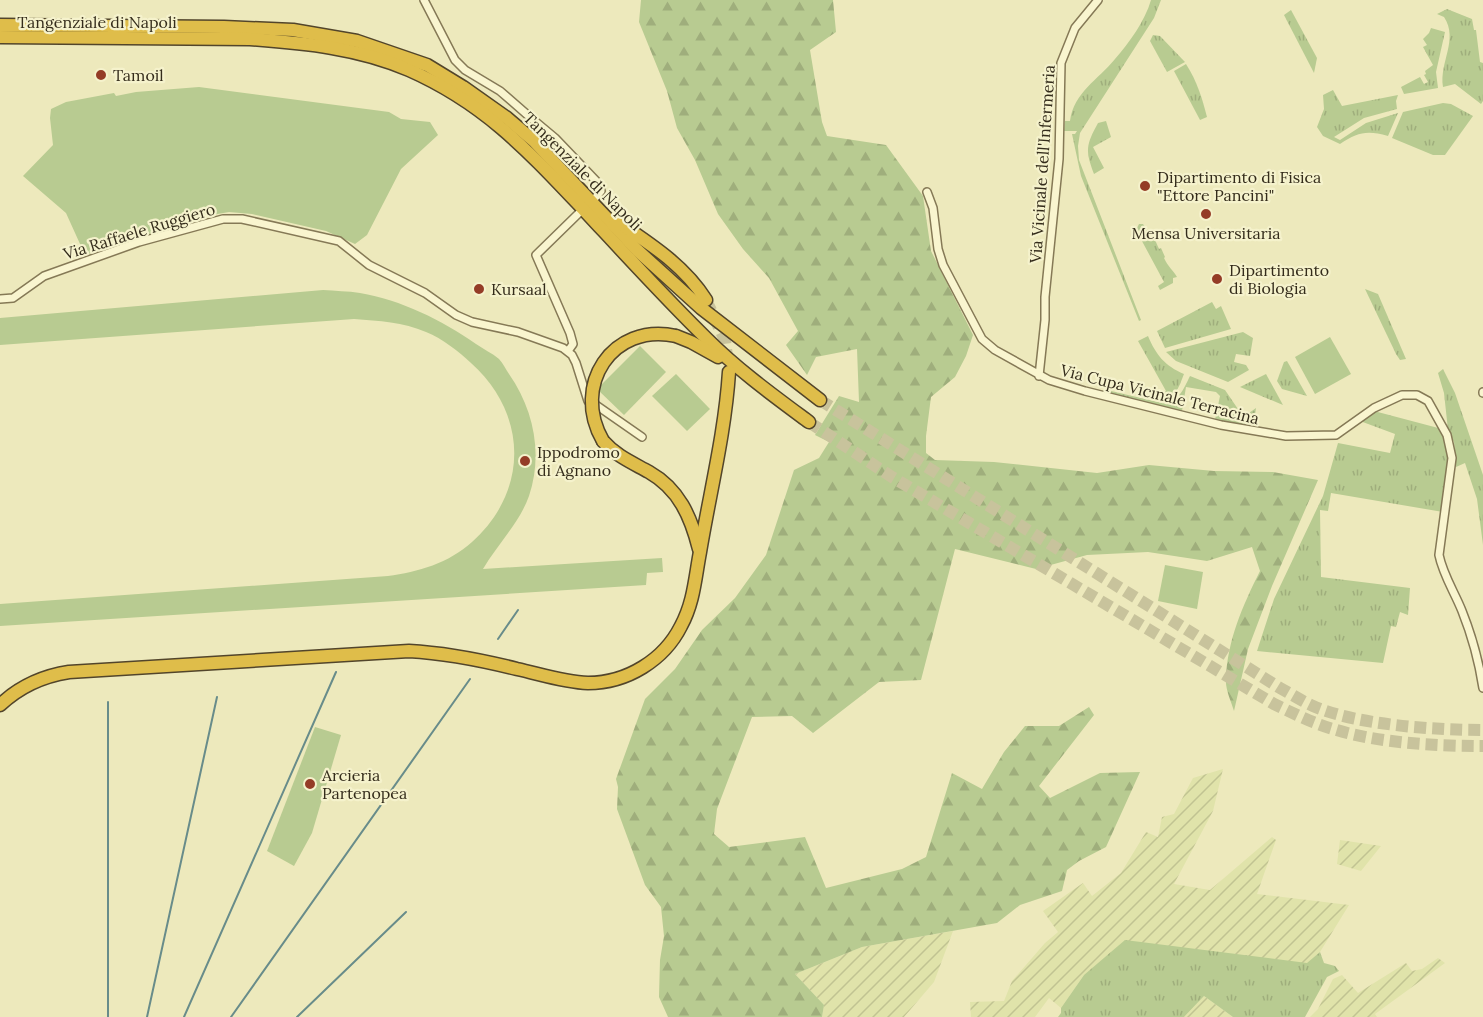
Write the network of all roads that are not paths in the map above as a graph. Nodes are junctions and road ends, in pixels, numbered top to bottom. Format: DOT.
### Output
graph roads {
  1 [pos="424,0"];
  2 [pos="1098,0"];
  3 [pos="0,25"];
  4 [pos="0,37"];
  5 [pos="927,192"];
  6 [pos="597,202"];
  7 [pos="578,214"];
  8 [pos="0,299"];
  9 [pos="706,300"];
  10 [pos="568,351"];
  11 [pos="729,372"];
  12 [pos="745,373"];
  13 [pos="1039,376"];
  14 [pos="820,400"];
  15 [pos="588,401"];
  16 [pos="596,405"];
  17 [pos="809,422"];
  18 [pos="642,436"];
  19 [pos="700,553"];
  20 [pos="1483,688"];
  21 [pos="0,705"];
  1 -- 6 [label="street"];
  2 -- 13 [label="street, Via Vicinale dell'Infermeria"];
  3 -- 6 [label="highway, Tangenziale di Napoli"];
  4 -- 12 [label="highway, Tangenziale di Napoli"];
  5 -- 13 [label="street"];
  6 -- 9 [label="highway"];
  6 -- 14 [label="highway, Tangenziale di Napoli"];
  7 -- 10 [label="street"];
  8 -- 10 [label="street, Via Raffaele Ruggiero"];
  10 -- 15 [label="street"];
  11 -- 19 [label="highway"];
  12 -- 17 [label="highway, Tangenziale di Napoli"];
  12 -- 19 [label="highway, bridge"];
  13 -- 20 [label="street, Via Cupa Vicinale Terracina"];
  16 -- 18 [label="street"];
  19 -- 21 [label="highway"];
}
